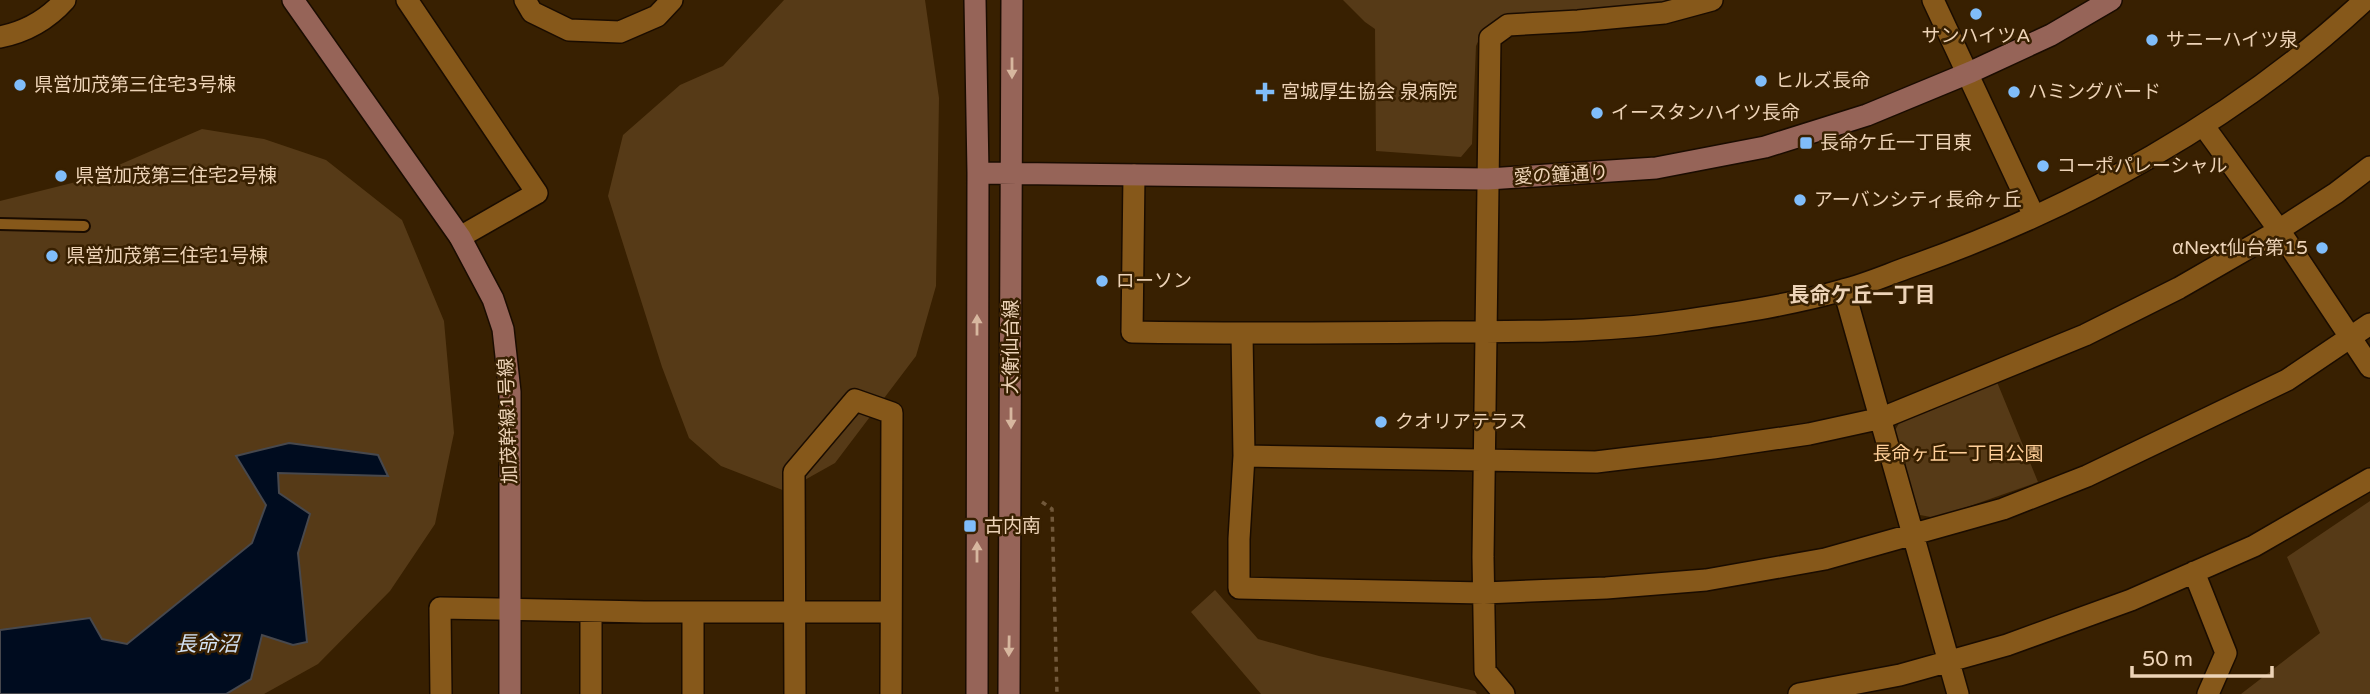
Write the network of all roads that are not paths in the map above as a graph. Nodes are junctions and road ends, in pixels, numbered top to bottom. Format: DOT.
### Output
graph roads {
  1 [pos="65,0"];
  2 [pos="293,0"];
  3 [pos="407,0"];
  4 [pos="525,0"];
  5 [pos="672,0"];
  6 [pos="975,0"];
  7 [pos="1012,0"];
  8 [pos="1712,0"];
  9 [pos="1933,0"];
  10 [pos="2111,0"];
  11 [pos="2365,0"];
  12 [pos="0,37"];
  13 [pos="1966,74"];
  14 [pos="2203,125"];
  15 [pos="2370,167"];
  16 [pos="978,173"];
  17 [pos="1012,174"];
  18 [pos="1134,176"];
  19 [pos="1488,179"];
  20 [pos="2034,216"];
  21 [pos="0,224"];
  22 [pos="84,226"];
  23 [pos="2279,230"];
  24 [pos="460,237"];
  25 [pos="1844,290"];
  26 [pos="2370,324"];
  27 [pos="1487,331"];
  28 [pos="1242,334"];
  29 [pos="2351,337"];
  30 [pos="2370,368"];
  31 [pos="1882,418"];
  32 [pos="1244,456"];
  33 [pos="1485,461"];
  34 [pos="2370,479"];
  35 [pos="1913,536"];
  36 [pos="2194,572"];
  37 [pos="1484,593"];
  38 [pos="509,608"];
  39 [pos="591,611"];
  40 [pos="793,611"];
  41 [pos="891,611"];
  42 [pos="693,612"];
  43 [pos="1949,661"];
  44 [pos="441,694"];
  45 [pos="510,694"];
  46 [pos="592,694"];
  47 [pos="693,694"];
  48 [pos="795,694"];
  49 [pos="891,694"];
  50 [pos="977,694"];
  51 [pos="1009,694"];
  52 [pos="1504,694"];
  53 [pos="1799,694"];
  54 [pos="1958,694"];
  55 [pos="2208,694"];
  1 -- 12 [label="street"];
  2 -- 24 [label="street, 加茂幹線1号線"];
  3 -- 24 [label="street"];
  4 -- 5 [label="street"];
  6 -- 16 [label="street, 大衡仙台線"];
  7 -- 17 [label="street, 大衡仙台線, one-way"];
  8 -- 19 [label="street"];
  9 -- 13 [label="street"];
  10 -- 13 [label="street, 愛の鐘通り"];
  11 -- 14 [label="street"];
  13 -- 19 [label="street, 愛の鐘通り"];
  13 -- 20 [label="street"];
  14 -- 20 [label="street"];
  14 -- 23 [label="street"];
  15 -- 23 [label="street"];
  16 -- 17 [label="street, 愛の鐘通り"];
  50 -- 16 [label="street, 大衡仙台線, one-way"];
  17 -- 18 [label="street, 愛の鐘通り"];
  17 -- 51 [label="street, 大衡仙台線, one-way"];
  18 -- 19 [label="street, 愛の鐘通り"];
  18 -- 28 [label="street"];
  19 -- 27 [label="street"];
  20 -- 25 [label="street"];
  21 -- 22 [label="lane"];
  23 -- 29 [label="street"];
  23 -- 31 [label="street"];
  24 -- 38 [label="street, 加茂幹線1号線"];
  25 -- 27 [label="street"];
  25 -- 31 [label="street"];
  26 -- 29 [label="street"];
  27 -- 28 [label="street"];
  27 -- 33 [label="street"];
  28 -- 32 [label="street"];
  29 -- 30 [label="street"];
  29 -- 35 [label="street"];
  31 -- 33 [label="street"];
  31 -- 35 [label="street"];
  32 -- 33 [label="street"];
  32 -- 37 [label="street"];
  33 -- 37 [label="street"];
  34 -- 36 [label="street"];
  35 -- 37 [label="street"];
  35 -- 43 [label="street"];
  36 -- 43 [label="street"];
  36 -- 55 [label="street"];
  37 -- 52 [label="street"];
  38 -- 39 [label="street"];
  38 -- 44 [label="street"];
  38 -- 45 [label="street, 加茂幹線1号線"];
  39 -- 42 [label="street"];
  39 -- 46 [label="street"];
  40 -- 41 [label="street"];
  40 -- 41 [label="street"];
  40 -- 42 [label="street"];
  40 -- 48 [label="street"];
  41 -- 49 [label="street"];
  42 -- 47 [label="street"];
  43 -- 53 [label="street"];
  43 -- 54 [label="street"];
}
